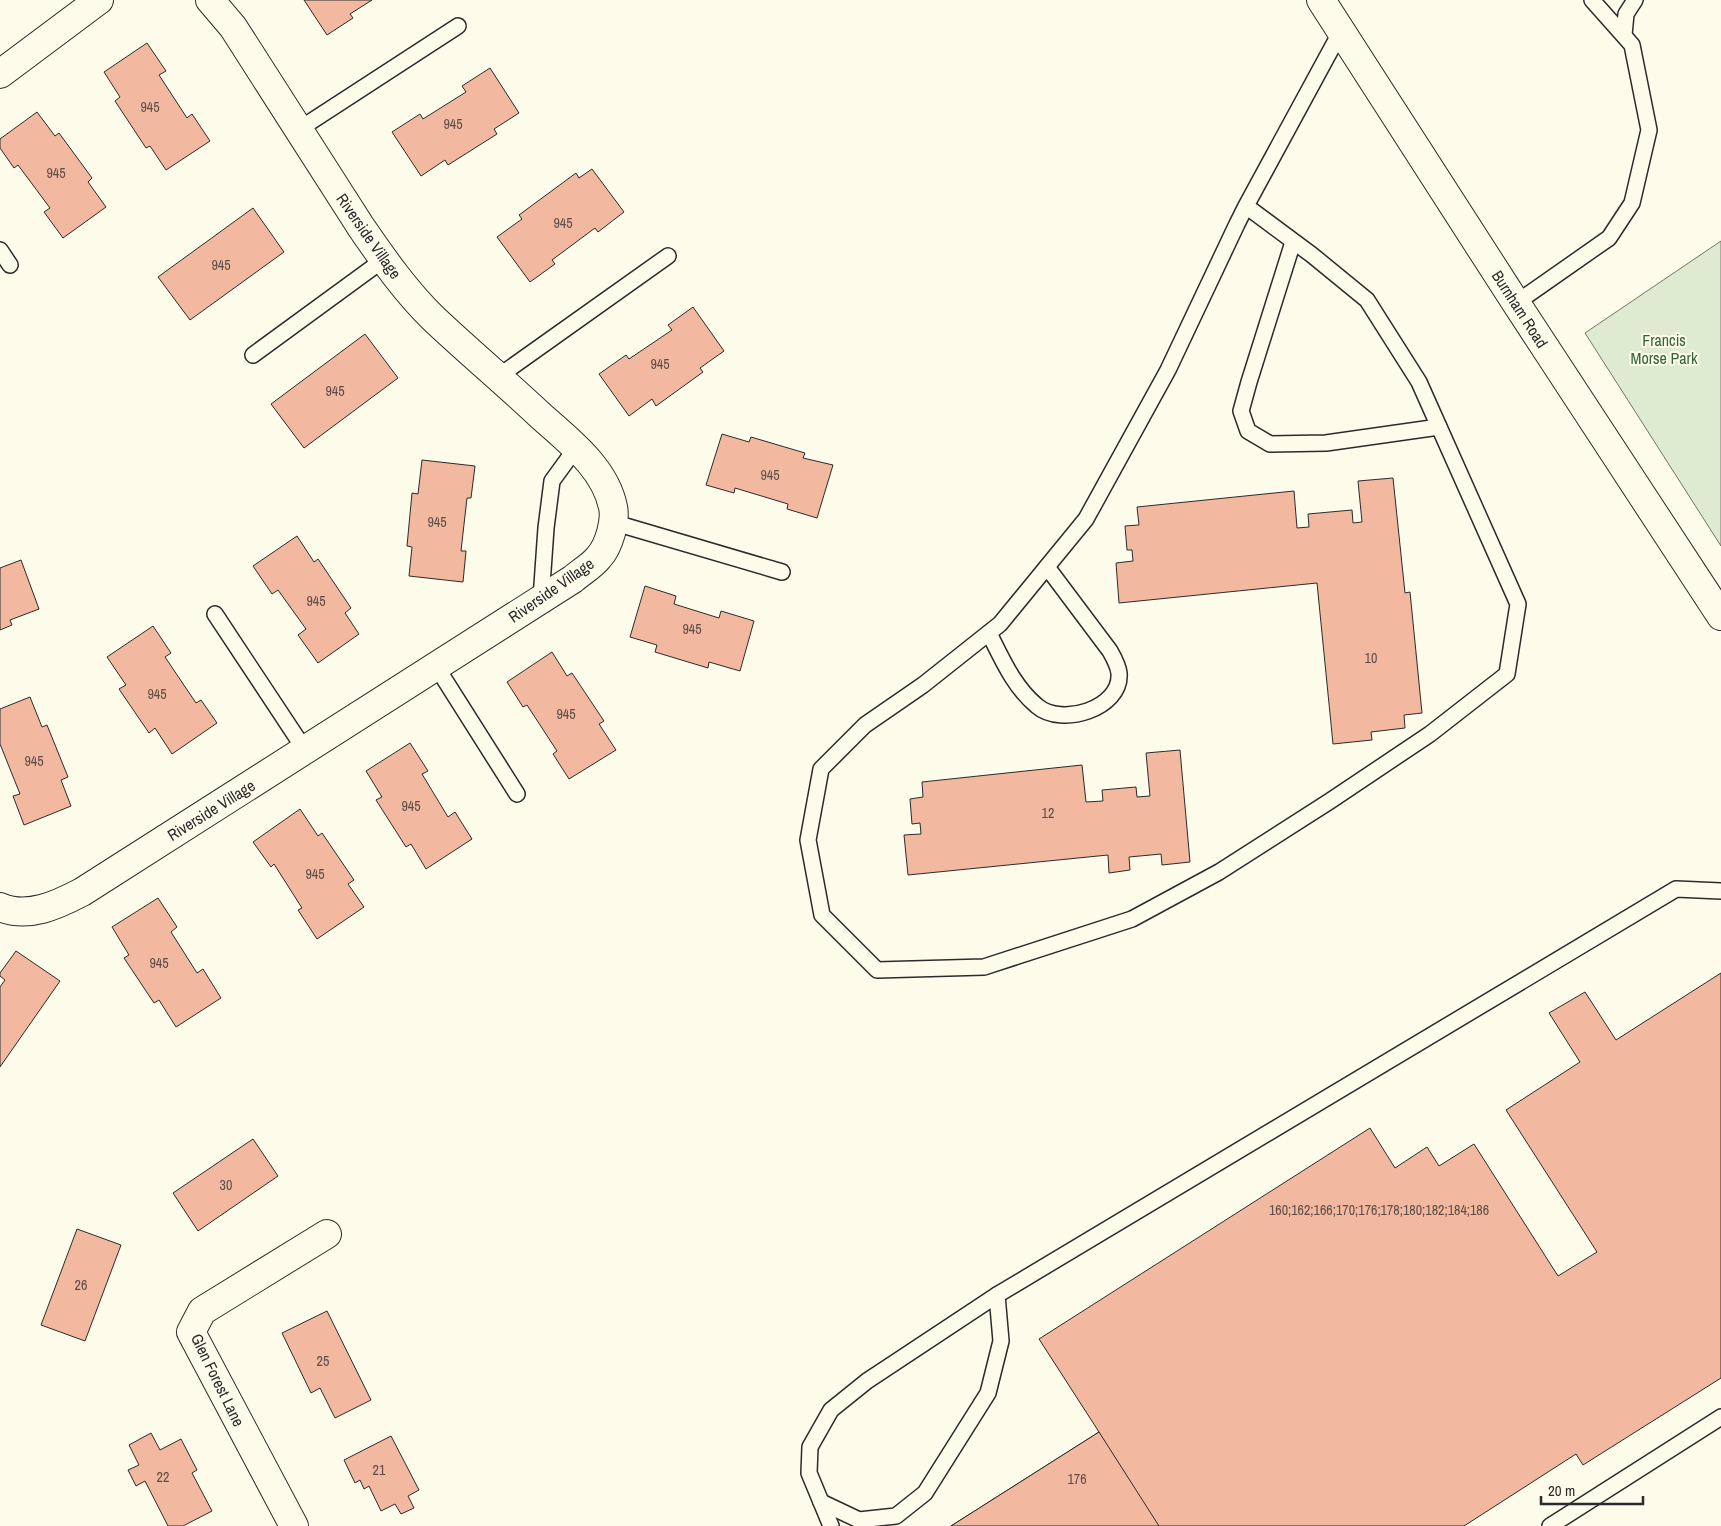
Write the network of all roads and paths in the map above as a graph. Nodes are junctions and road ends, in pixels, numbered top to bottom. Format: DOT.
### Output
graph roads {
  1 [pos="99,0"];
  2 [pos="210,0"];
  3 [pos="1322,0"];
  4 [pos="1592,0"];
  5 [pos="1635,0"];
  6 [pos="458,26"];
  7 [pos="1341,31"];
  8 [pos="1624,35"];
  9 [pos="0,74"];
  10 [pos="298,130"];
  11 [pos="1246,206"];
  12 [pos="1294,242"];
  13 [pos="0,250"];
  14 [pos="668,256"];
  15 [pos="383,260"];
  16 [pos="10,265"];
  17 [pos="1516,303"];
  18 [pos="253,355"];
  19 [pos="500,376"];
  20 [pos="1439,427"];
  21 [pos="576,448"];
  22 [pos="612,522"];
  23 [pos="1047,567"];
  24 [pos="782,572"];
  25 [pos="541,599"];
  26 [pos="214,614"];
  27 [pos="1721,616"];
  28 [pos="989,633"];
  29 [pos="436,666"];
  30 [pos="306,750"];
  31 [pos="517,794"];
  32 [pos="1721,891"];
  33 [pos="0,907"];
  34 [pos="328,1234"];
  35 [pos="997,1295"];
  36 [pos="1721,1417"];
  37 [pos="821,1502"];
  38 [pos="294,1526"];
  39 [pos="831,1526"];
  40 [pos="1550,1526"];
  1 -- 9 [label="street"];
  2 -- 10 [label="street, Riverside Village"];
  3 -- 7 [label="street, Burnham Road"];
  4 -- 8 [label="lane"];
  5 -- 8 [label="lane"];
  6 -- 10 [label="lane"];
  7 -- 11 [label="lane"];
  7 -- 17 [label="street, Burnham Road"];
  8 -- 17 [label="lane"];
  10 -- 15 [label="street, Riverside Village"];
  11 -- 12 [label="lane"];
  11 -- 23 [label="lane"];
  12 -- 20 [label="lane"];
  12 -- 20 [label="lane"];
  13 -- 16 [label="lane"];
  14 -- 19 [label="lane"];
  15 -- 18 [label="lane"];
  15 -- 19 [label="street, Riverside Village"];
  17 -- 27 [label="street, Burnham Road"];
  19 -- 21 [label="street, Riverside Village"];
  20 -- 28 [label="lane"];
  21 -- 22 [label="street, Riverside Village"];
  21 -- 25 [label="lane"];
  22 -- 24 [label="lane"];
  22 -- 25 [label="street, Riverside Village"];
  23 -- 28 [label="lane"];
  23 -- 28 [label="lane"];
  25 -- 29 [label="street, Riverside Village"];
  26 -- 30 [label="lane"];
  29 -- 30 [label="street, Riverside Village"];
  29 -- 31 [label="lane"];
  30 -- 33 [label="street, Riverside Village"];
  32 -- 35 [label="lane"];
  34 -- 38 [label="street, Glen Forest Lane"];
  35 -- 37 [label="lane"];
  35 -- 37 [label="lane"];
  36 -- 40 [label="lane"];
  37 -- 39 [label="lane"];
}
